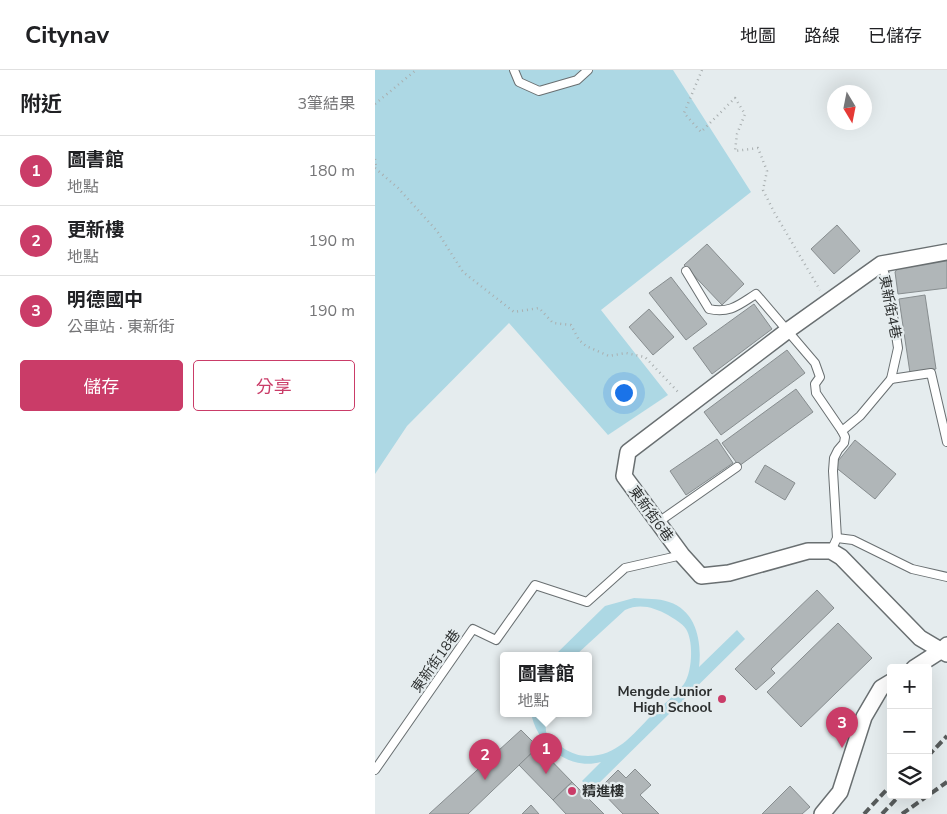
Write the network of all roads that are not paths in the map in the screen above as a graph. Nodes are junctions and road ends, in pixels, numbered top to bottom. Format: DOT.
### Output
graph roads {
  1 [pos="515,70"];
  2 [pos="588,70"];
  3 [pos="947,252"];
  4 [pos="881,264"];
  5 [pos="686,271"];
  6 [pos="787,330"];
  7 [pos="891,379"];
  8 [pos="842,430"];
  9 [pos="947,442"];
  10 [pos="737,467"];
  11 [pos="657,522"];
  12 [pos="834,544"];
  13 [pos="682,555"];
  14 [pos="947,577"];
  15 [pos="945,650"];
  16 [pos="921,664"];
  17 [pos="887,684"];
  18 [pos="375,770"];
  19 [pos="823,814"];
  1 -- 2 [label="lane"];
  3 -- 4 [label="street, 東新街4巷"];
  4 -- 6 [label="street, 東新街4巷"];
  4 -- 7 [label="lane, 東新街4巷"];
  5 -- 6 [label="lane"];
  6 -- 8 [label="lane"];
  6 -- 11 [label="street, 東新街6巷"];
  7 -- 8 [label="lane"];
  7 -- 9 [label="lane"];
  8 -- 12 [label="lane"];
  10 -- 11 [label="lane"];
  11 -- 13 [label="street, 東新街6巷"];
  12 -- 13 [label="street, 東新街6巷"];
  12 -- 14 [label="lane, 東新街6巷"];
  12 -- 15 [label="street"];
  13 -- 18 [label="lane, 東新街18巷"];
  15 -- 16 [label="street"];
  17 -- 19 [label="street"];
}
